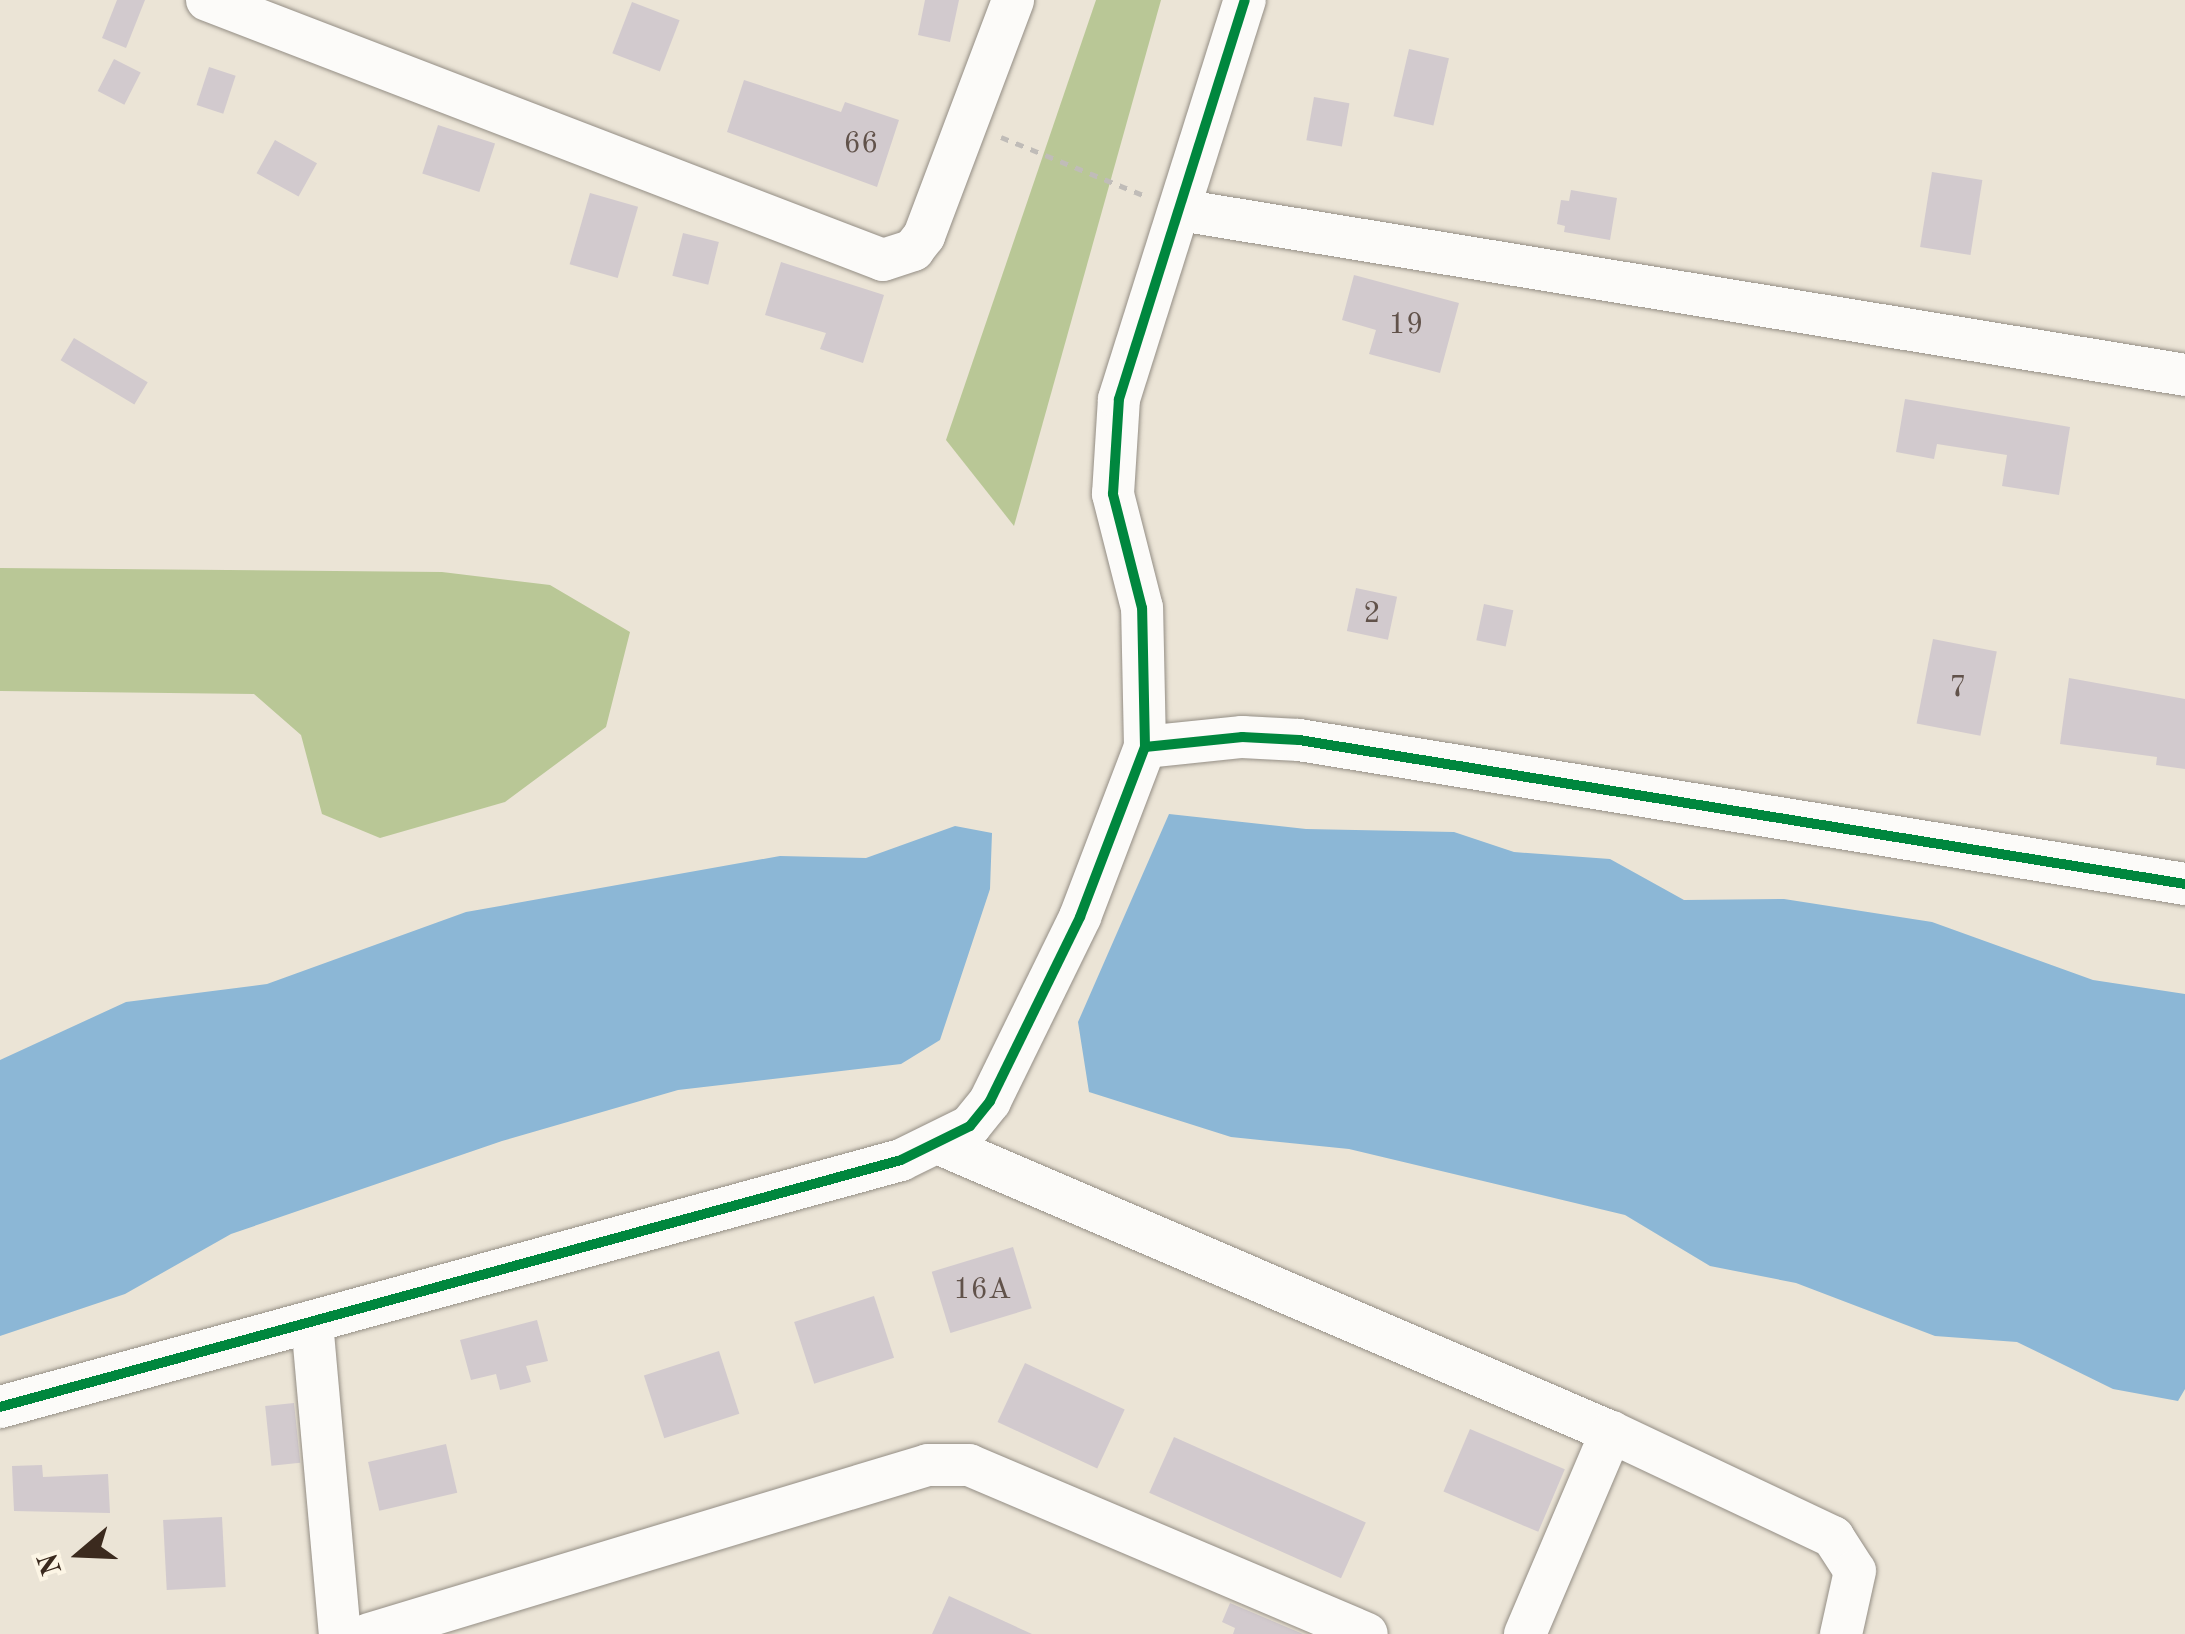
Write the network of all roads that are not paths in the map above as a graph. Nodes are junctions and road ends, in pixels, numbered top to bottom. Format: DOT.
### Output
graph roads {
  1 [pos="208,0"];
  2 [pos="1014,0"];
  3 [pos="1245,0"];
  4 [pos="1180,210"];
  5 [pos="2185,375"];
  6 [pos="1145,746"];
  7 [pos="2185,884"];
  8 [pos="956,1136"];
  9 [pos="312,1322"];
  10 [pos="0,1406"];
  11 [pos="1612,1432"];
  12 [pos="340,1634"];
  13 [pos="369,1634"];
  14 [pos="1367,1634"];
  15 [pos="1525,1634"];
  16 [pos="1840,1634"];
  1 -- 2 [label="street"];
  3 -- 4 [label="street"];
  4 -- 5 [label="street"];
  4 -- 6 [label="street"];
  6 -- 7 [label="street"];
  6 -- 8 [label="street"];
  8 -- 9 [label="street"];
  8 -- 11 [label="street"];
  9 -- 10 [label="street"];
  9 -- 12 [label="street"];
  11 -- 15 [label="street"];
  11 -- 16 [label="street"];
  13 -- 14 [label="street"];
}
